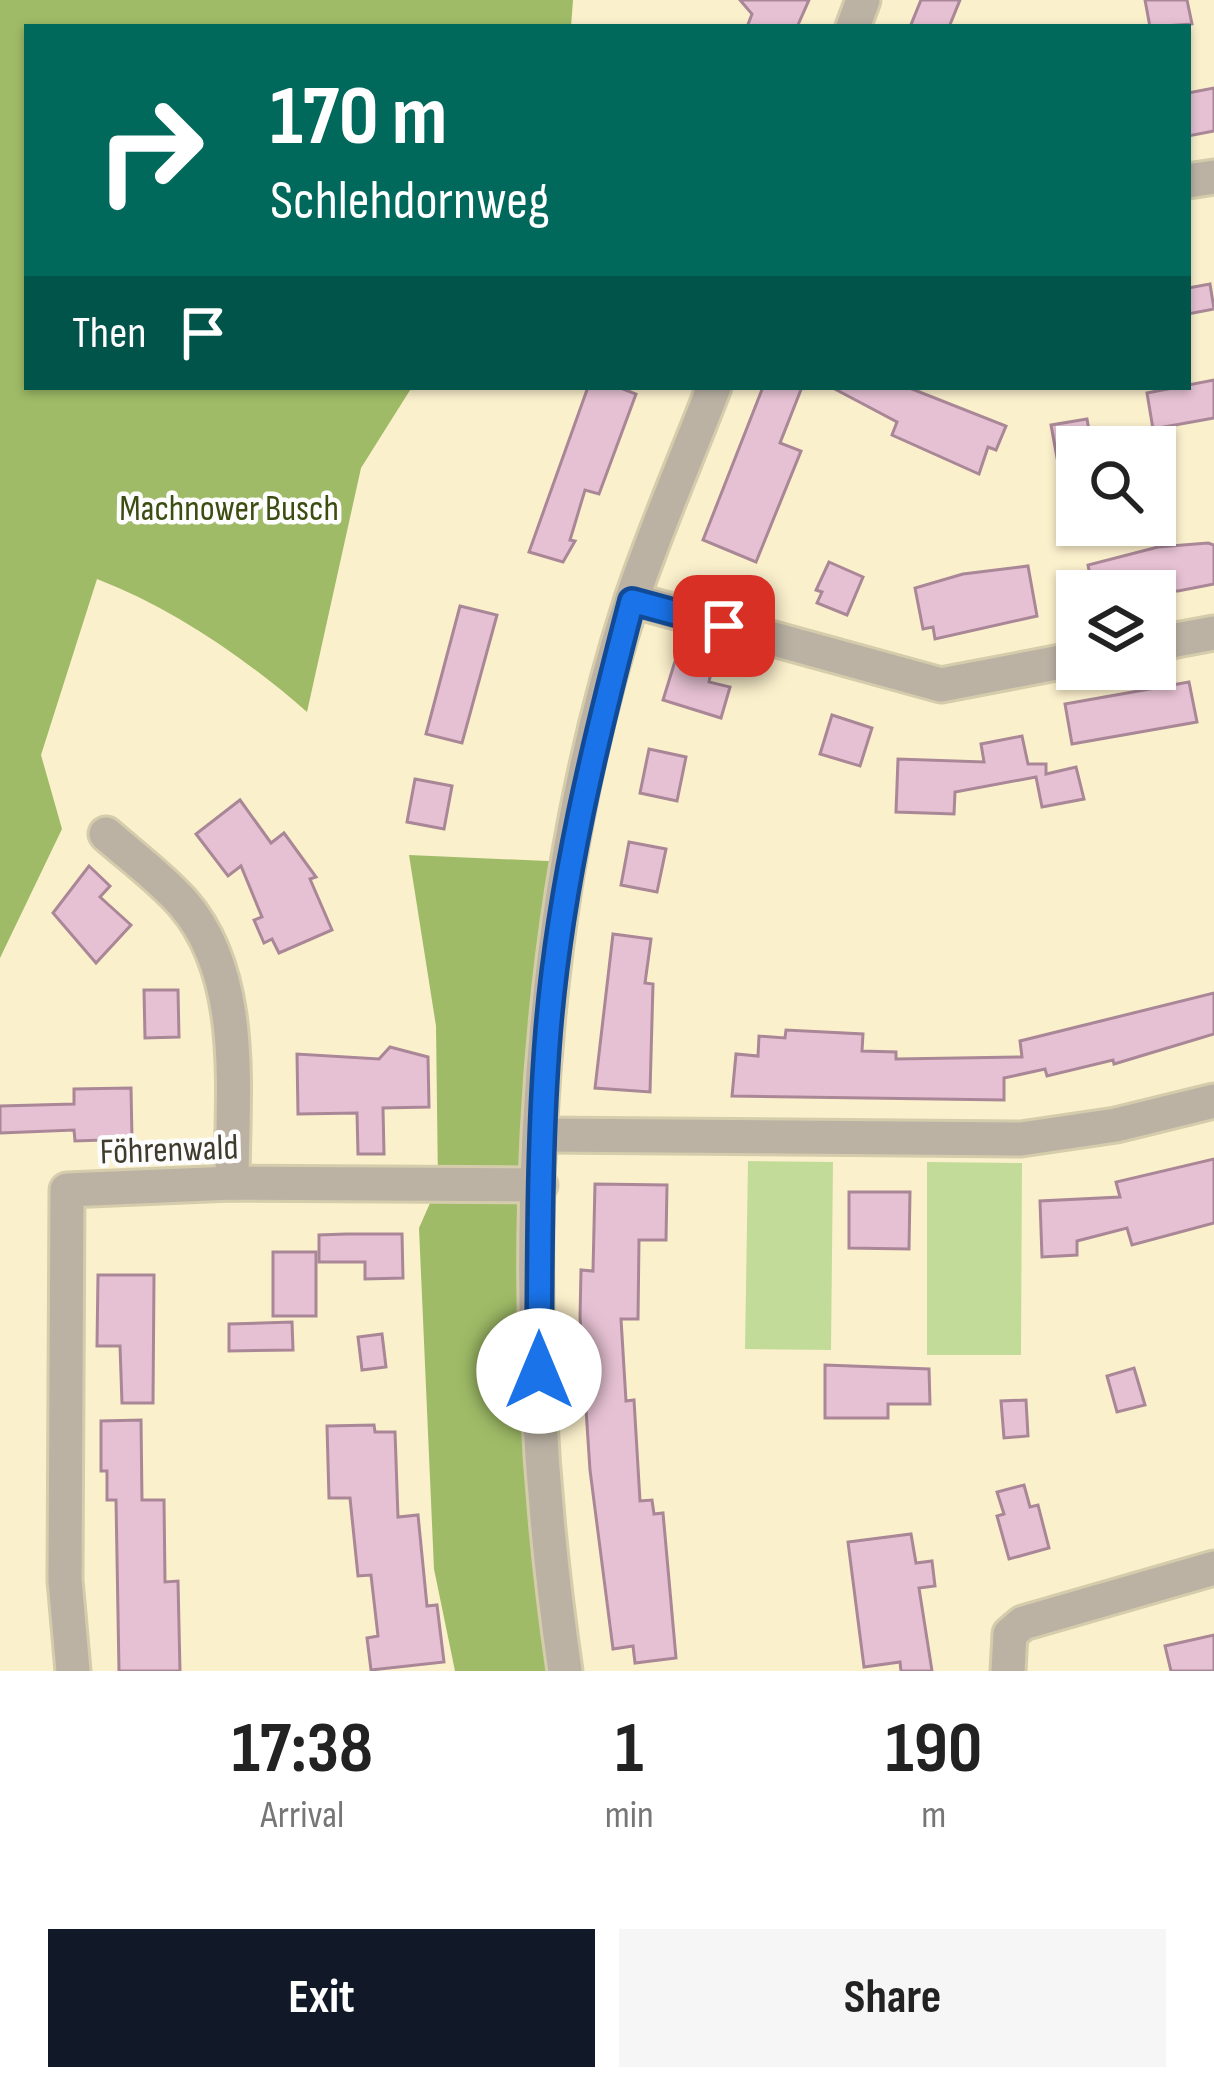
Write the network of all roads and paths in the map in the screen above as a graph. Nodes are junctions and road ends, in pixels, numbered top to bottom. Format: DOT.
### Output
graph roads {
  1 [pos="713,390"];
  2 [pos="632,601"];
  3 [pos="1214,633"];
  4 [pos="1176,640"];
  5 [pos="1056,663"];
  6 [pos="106,834"];
  7 [pos="1214,1101"];
  8 [pos="542,1135"];
  9 [pos="232,1184"];
  10 [pos="540,1185"];
  11 [pos="1214,1568"];
  12 [pos="73,1671"];
  13 [pos="565,1671"];
  14 [pos="1008,1671"];
  1 -- 2 [label="street"];
  2 -- 5 [label="street"];
  2 -- 8 [label="street"];
  3 -- 4 [label="street"];
  6 -- 9 [label="street"];
  7 -- 8 [label="street"];
  8 -- 10 [label="street"];
  9 -- 10 [label="street, Föhrenwald"];
  9 -- 12 [label="street, Föhrenwald"];
  10 -- 13 [label="street"];
  11 -- 14 [label="street"];
}
